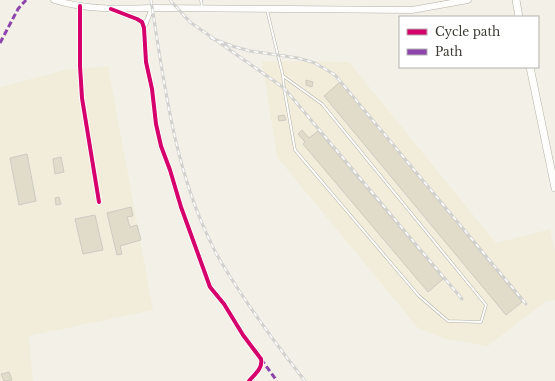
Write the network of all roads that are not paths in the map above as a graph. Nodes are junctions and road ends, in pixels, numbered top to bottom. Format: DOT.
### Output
graph roads {
  1 [pos="54,0"];
  2 [pos="201,0"];
  3 [pos="468,0"];
  4 [pos="516,0"];
  5 [pos="80,6"];
  6 [pos="152,8"];
  7 [pos="267,8"];
  8 [pos="111,9"];
  9 [pos="203,9"];
  10 [pos="519,16"];
  11 [pos="144,28"];
  12 [pos="530,68"];
  13 [pos="283,76"];
  14 [pos="555,188"];
  15 [pos="99,202"];
  16 [pos="249,381"];
  1 -- 5 [label="main road"];
  2 -- 9 [label="lane"];
  3 -- 7 [label="main road"];
  4 -- 10 [label="highway"];
  5 -- 8 [label="main road"];
  5 -- 15 [label="street"];
  6 -- 8 [label="main road"];
  6 -- 9 [label="main road"];
  6 -- 11 [label="street"];
  7 -- 9 [label="main road"];
  7 -- 13 [label="lane"];
  8 -- 11 [label="street"];
  11 -- 16 [label="street"];
  12 -- 14 [label="highway"];
  13 -- 13 [label="lane"];
}
